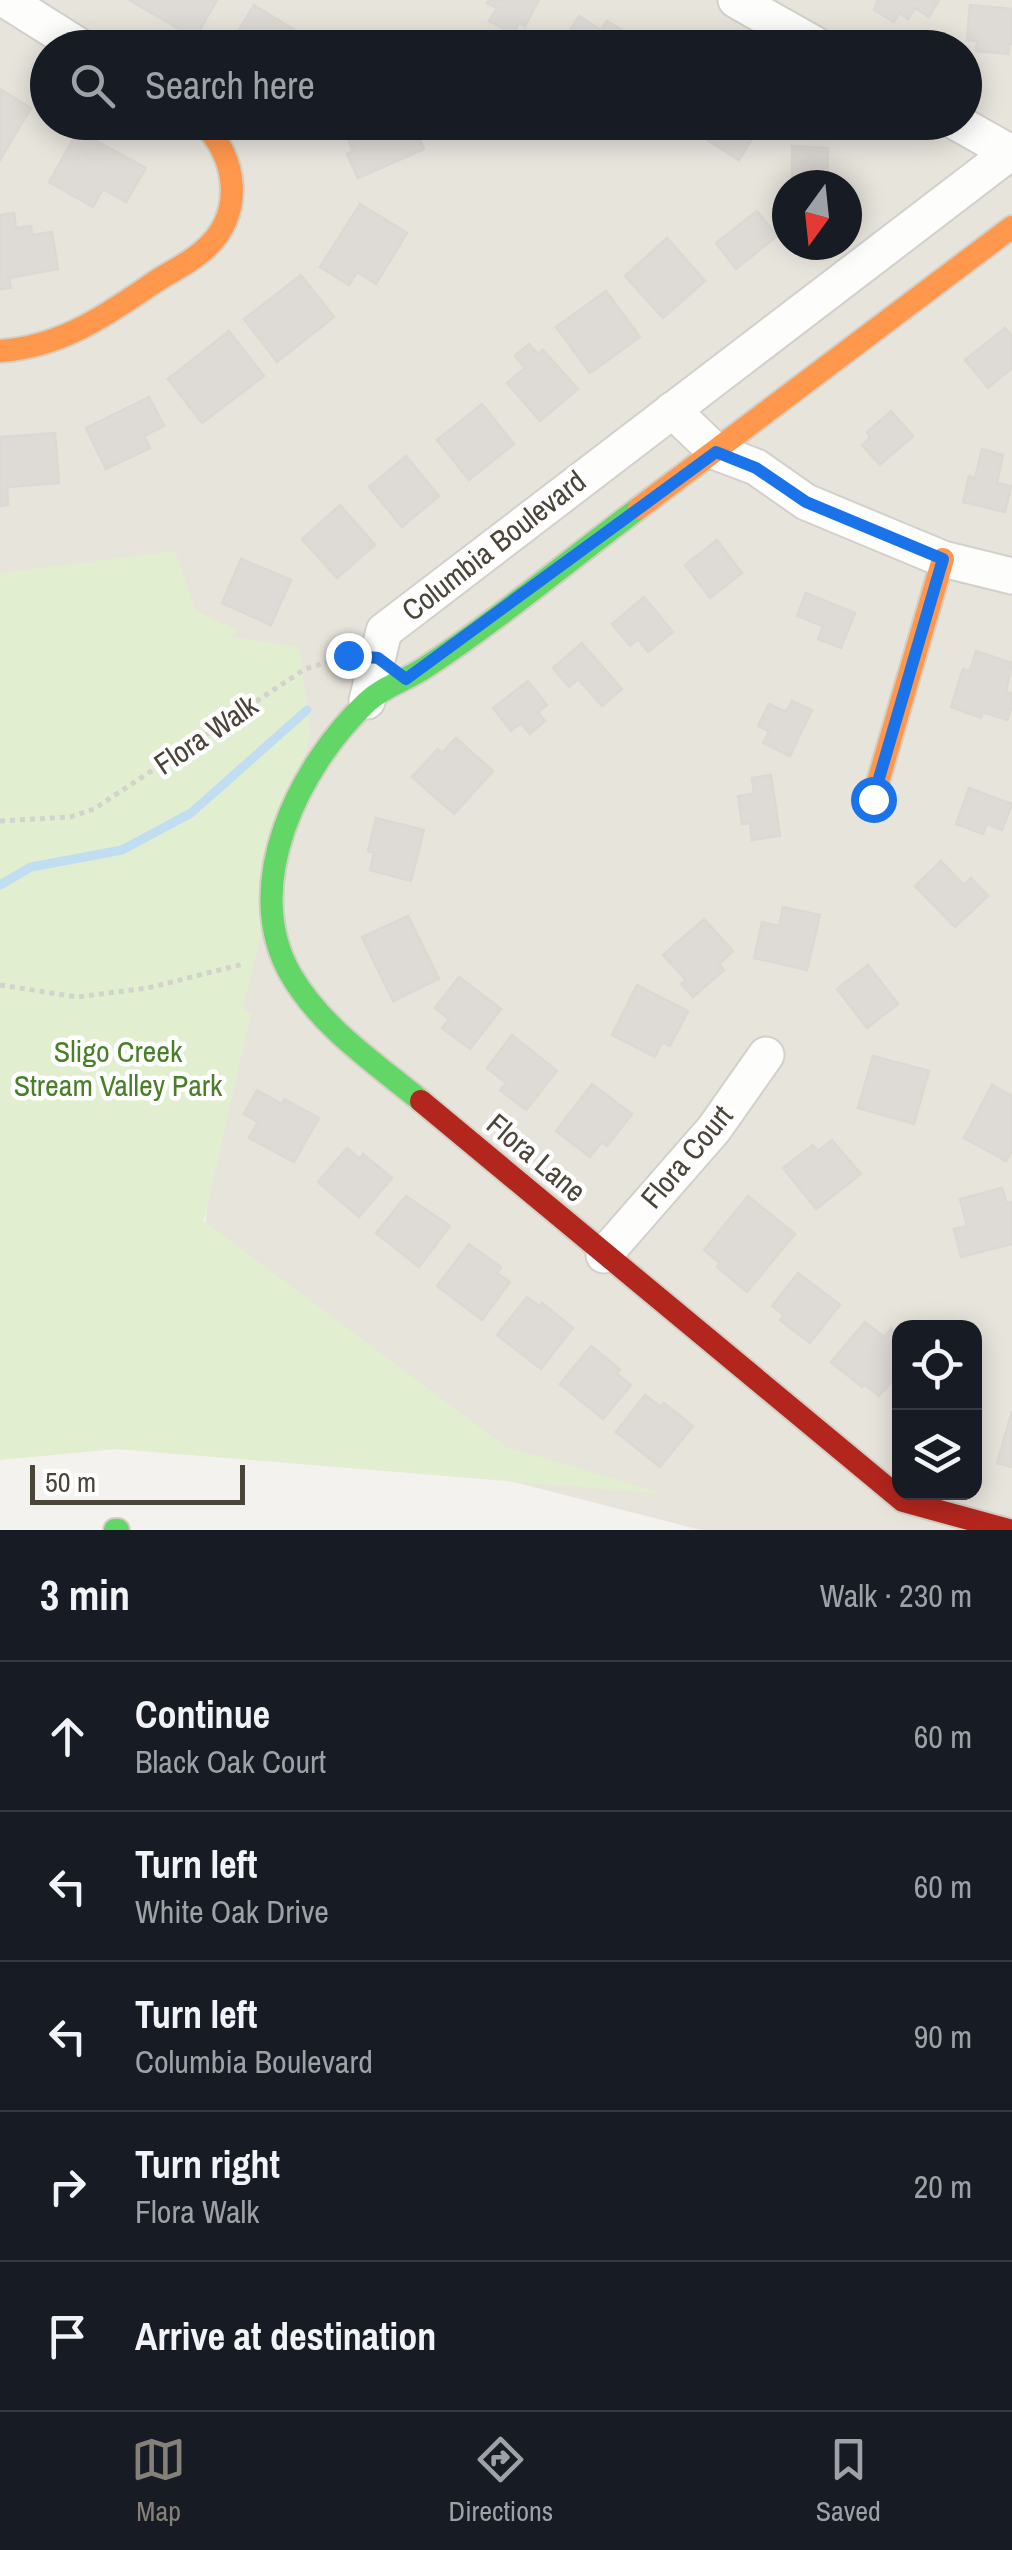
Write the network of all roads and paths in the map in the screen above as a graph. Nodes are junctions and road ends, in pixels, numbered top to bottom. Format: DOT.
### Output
graph roads {
  1 [pos="6,0"];
  2 [pos="736,0"];
  3 [pos="54,30"];
  4 [pos="789,30"];
  5 [pos="982,136"];
  6 [pos="216,140"];
  7 [pos="1011,152"];
  8 [pos="1012,227"];
  9 [pos="0,351"];
  10 [pos="672,410"];
  11 [pos="716,452"];
  12 [pos="943,559"];
  13 [pos="1012,576"];
  14 [pos="378,658"];
  15 [pos="367,701"];
  16 [pos="873,799"];
  17 [pos="0,822"];
  18 [pos="258,960"];
  19 [pos="0,985"];
  20 [pos="766,1055"];
  21 [pos="604,1255"];
  22 [pos="1009,1530"];
  1 -- 3 [label="street"];
  2 -- 4 [label="street"];
  5 -- 7 [label="street"];
  6 -- 9 [label="street"];
  7 -- 10 [label="street, Columbia Boulevard"];
  8 -- 11 [label="street, Columbia Boulevard"];
  10 -- 11 [label="street"];
  10 -- 14 [label="street, Columbia Boulevard"];
  11 -- 12 [label="street"];
  11 -- 15 [label="street, Columbia Boulevard"];
  12 -- 13 [label="street"];
  12 -- 16 [label="street"];
  14 -- 15 [label="street, Columbia Boulevard"];
  14 -- 17 [label="path, Flora Walk"];
  15 -- 21 [label="street, Flora Lane"];
  18 -- 19 [label="path"];
  20 -- 21 [label="street, Flora Court"];
  21 -- 22 [label="street, Flora Lane"];
}
